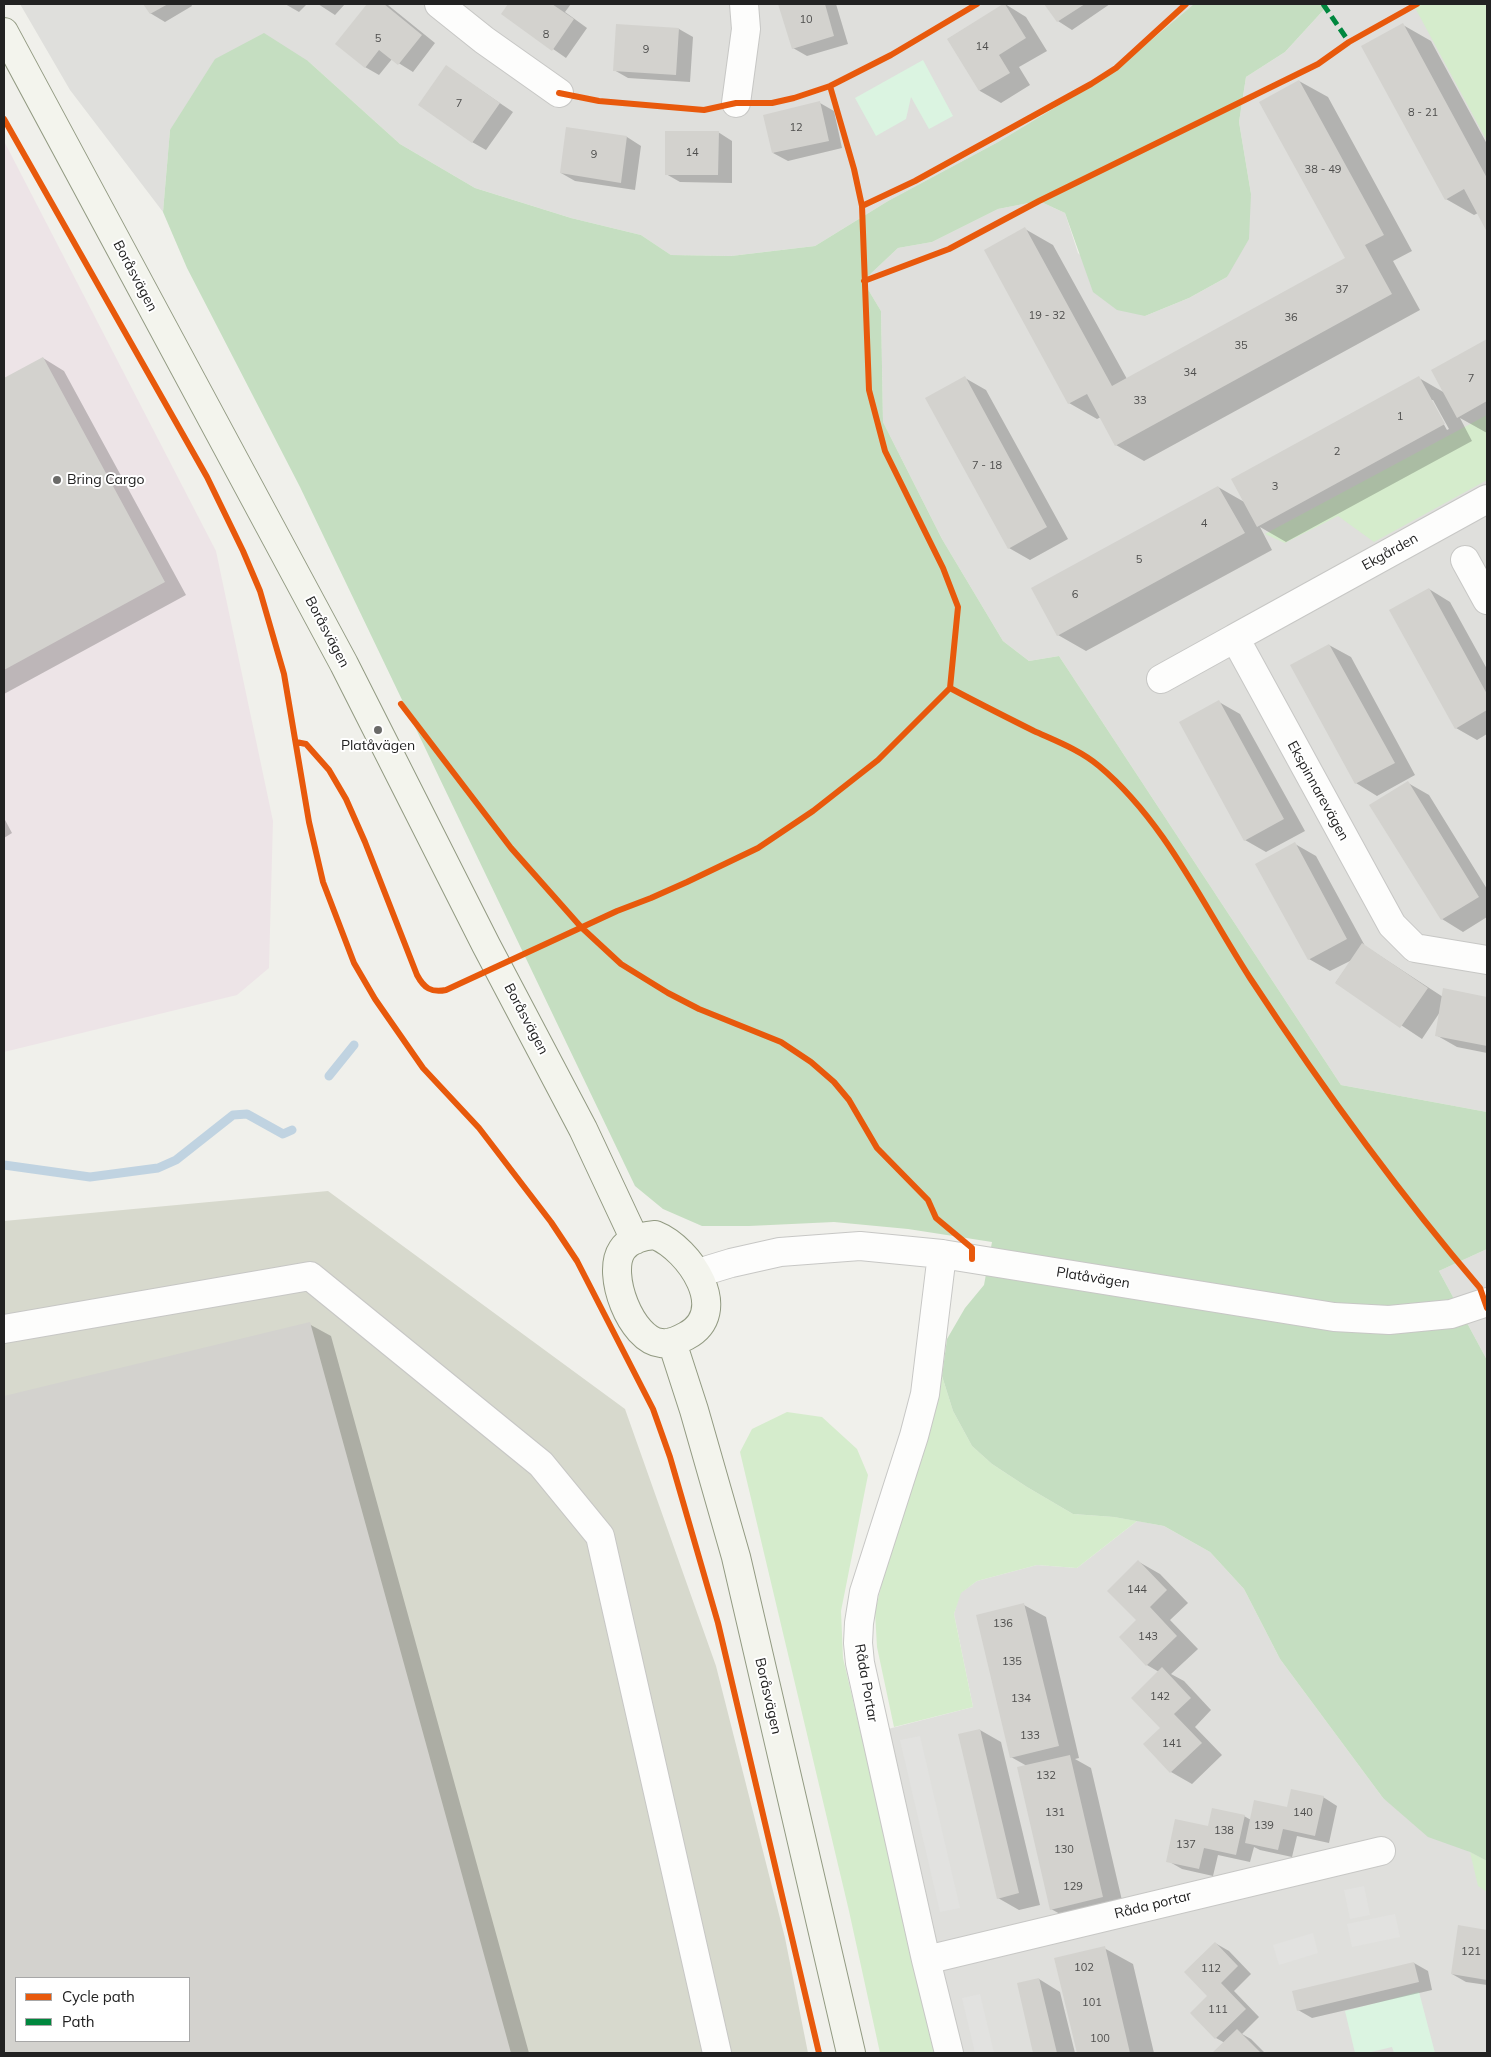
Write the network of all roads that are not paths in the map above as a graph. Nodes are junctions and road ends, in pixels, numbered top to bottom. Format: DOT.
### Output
graph roads {
  1 [pos="439,4"];
  2 [pos="744,4"];
  3 [pos="4,32"];
  4 [pos="559,93"];
  5 [pos="736,103"];
  6 [pos="1487,499"];
  7 [pos="1465,560"];
  8 [pos="1487,600"];
  9 [pos="1235,638"];
  10 [pos="1161,679"];
  11 [pos="1487,960"];
  12 [pos="635,1240"];
  13 [pos="942,1254"];
  14 [pos="698,1273"];
  15 [pos="1487,1302"];
  16 [pos="4,1329"];
  17 [pos="672,1342"];
  18 [pos="1381,1851"];
  19 [pos="926,1960"];
  20 [pos="717,2053"];
  21 [pos="851,2053"];
  22 [pos="949,2053"];
  1 -- 4 [label="street"];
  2 -- 5 [label="street"];
  3 -- 12 [label="street, Boråsvägen"];
  6 -- 9 [label="street, Ekgården"];
  7 -- 8 [label="street"];
  9 -- 10 [label="street"];
  9 -- 11 [label="street, Ekspinnarevägen"];
  12 -- 14 [label="street"];
  12 -- 17 [label="street"];
  13 -- 14 [label="street, Platåvägen"];
  13 -- 15 [label="street, Platåvägen"];
  13 -- 19 [label="street, Råda Portar"];
  14 -- 17 [label="street"];
  16 -- 20 [label="street"];
  17 -- 21 [label="street, Boråsvägen"];
  18 -- 19 [label="street, Råda portar"];
  19 -- 22 [label="street, Råda Portar"];
}
